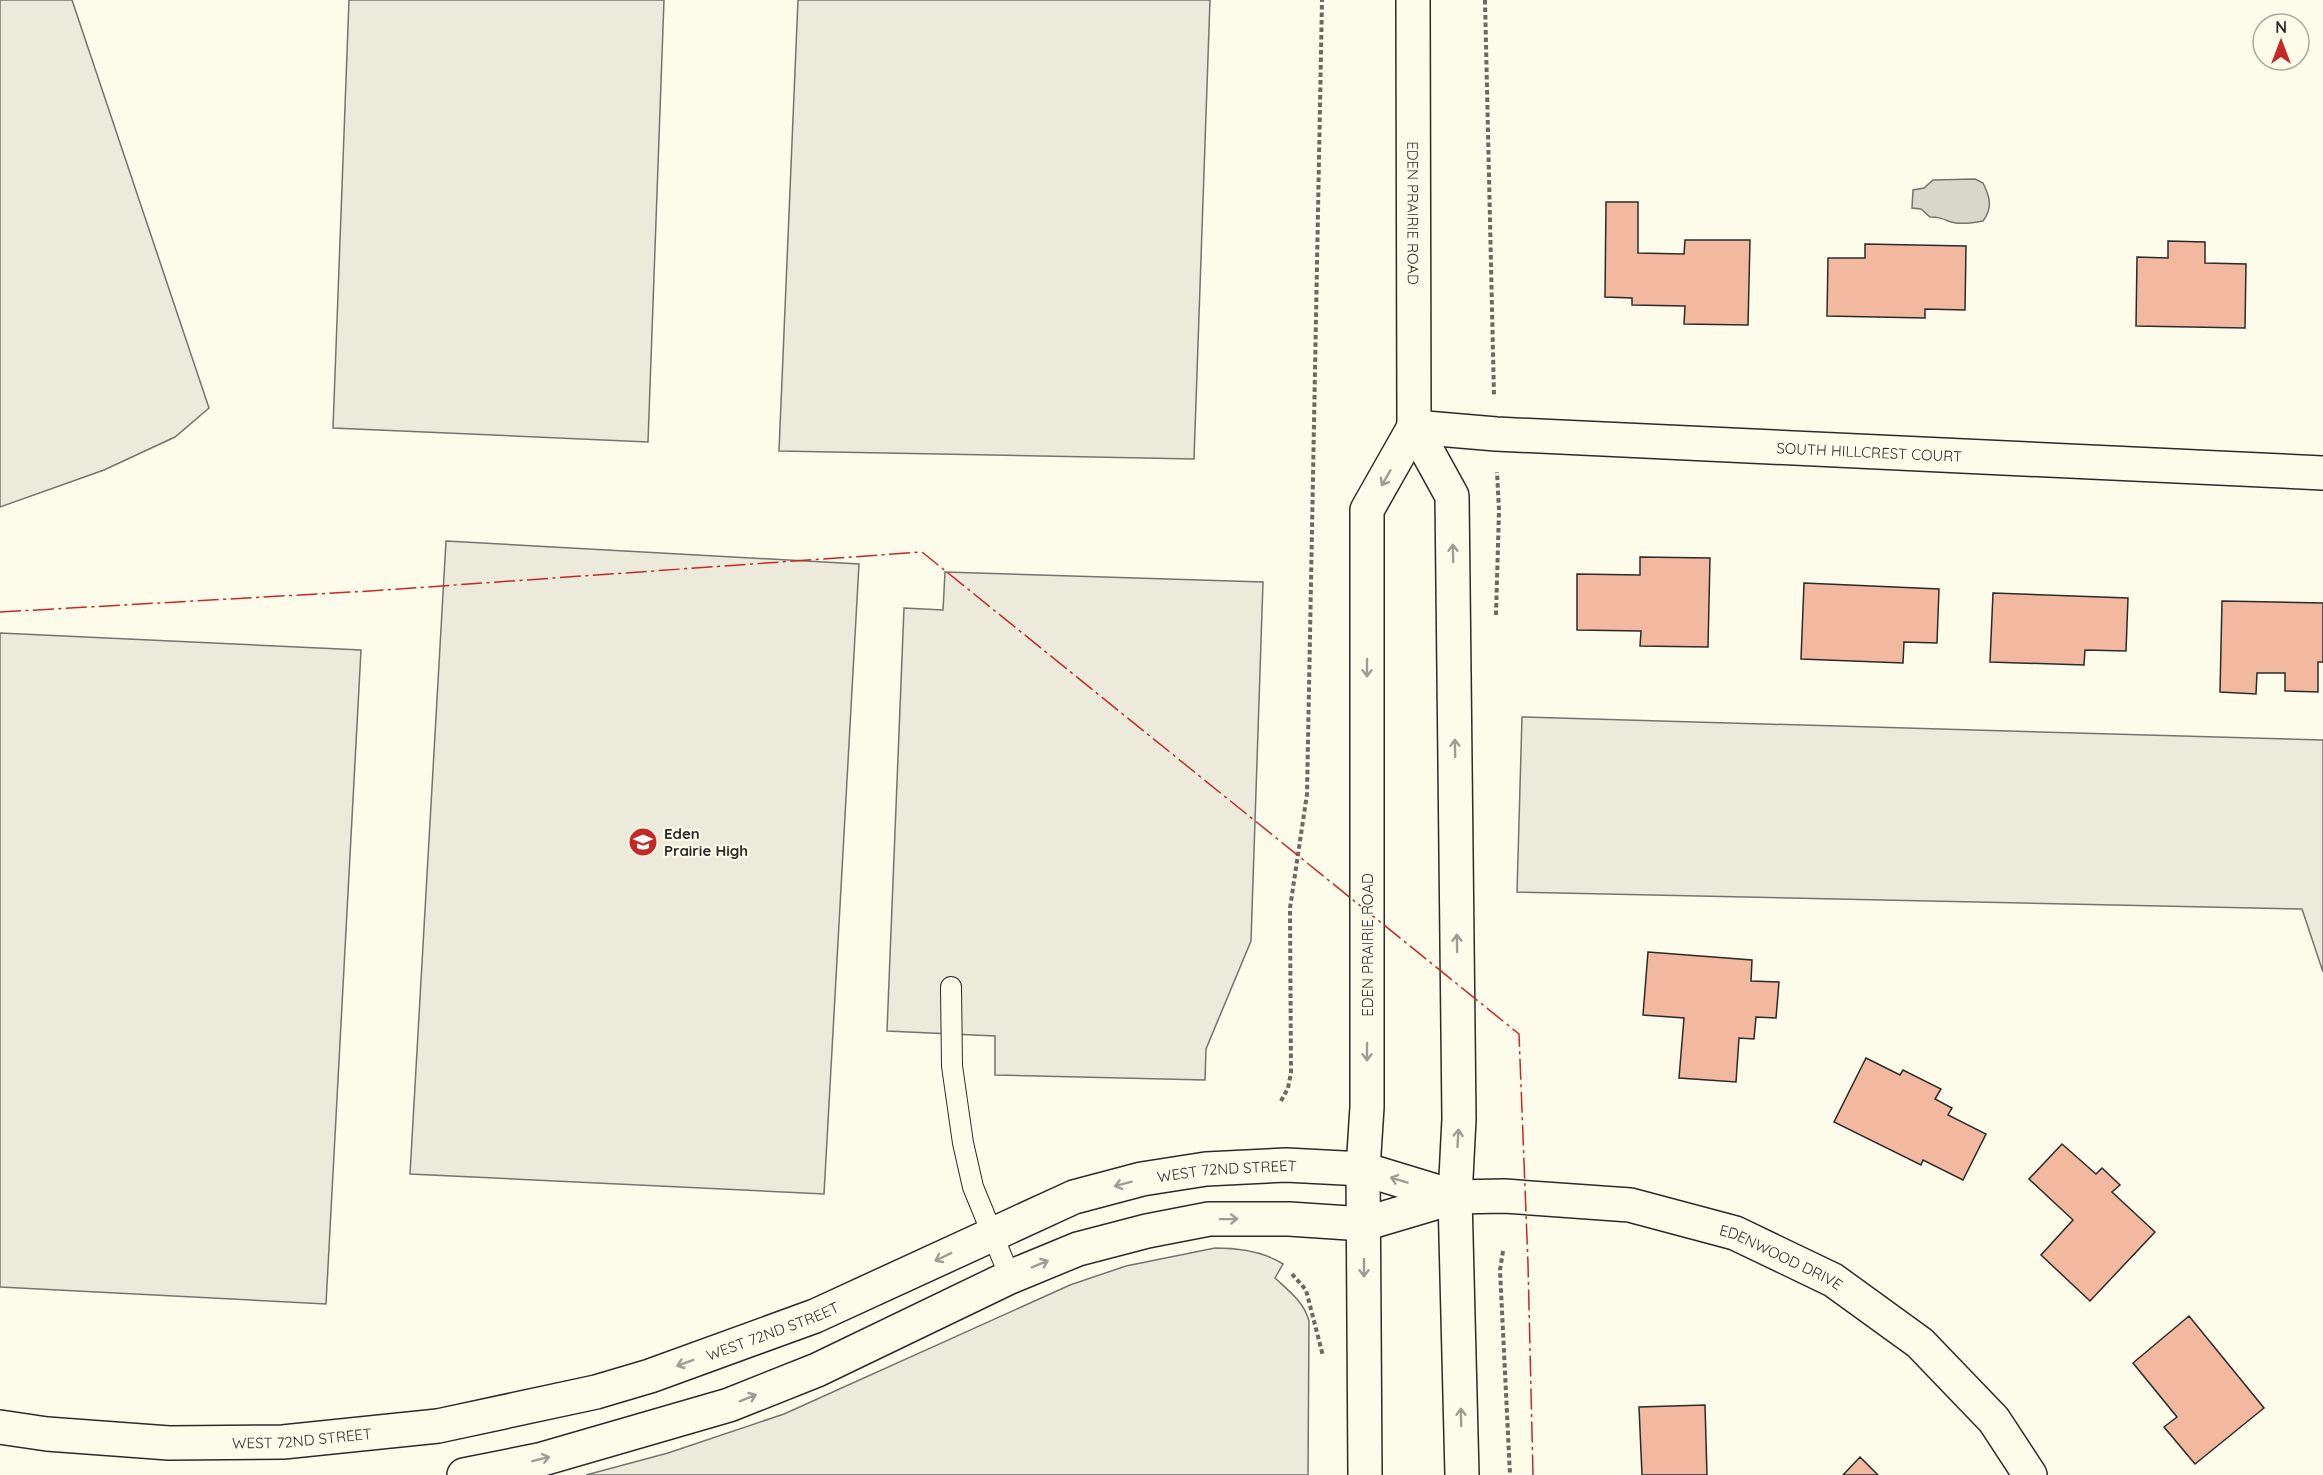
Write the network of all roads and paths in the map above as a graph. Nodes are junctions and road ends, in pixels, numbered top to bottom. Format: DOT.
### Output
graph roads {
  1 [pos="1323,0"];
  2 [pos="1413,0"];
  3 [pos="1414,427"];
  4 [pos="2323,473"];
  5 [pos="951,987"];
  6 [pos="1281,1101"];
  7 [pos="1363,1169"];
  8 [pos="1455,1197"];
  9 [pos="1364,1224"];
  10 [pos="992,1233"];
  11 [pos="1503,1251"];
  12 [pos="1292,1274"];
  13 [pos="1010,1277"];
  14 [pos="1325,1363"];
  15 [pos="0,1427"];
  16 [pos="464,1475"];
  17 [pos="1365,1475"];
  18 [pos="1462,1475"];
  19 [pos="1510,1475"];
  20 [pos="2030,1475"];
  1 -- 6 [label="path"];
  2 -- 3 [label="street, EDEN PRAIRIE ROAD"];
  3 -- 4 [label="street, SOUTH HILLCREST COURT"];
  3 -- 7 [label="street, EDEN PRAIRIE ROAD, one-way"];
  8 -- 3 [label="street, EDEN PRAIRIE ROAD, one-way"];
  5 -- 10 [label="lane"];
  8 -- 7 [label="street, WEST 72ND STREET, one-way"];
  7 -- 9 [label="street, EDEN PRAIRIE ROAD"];
  7 -- 10 [label="street, WEST 72ND STREET, one-way"];
  8 -- 9 [label="street"];
  18 -- 8 [label="street, EDEN PRAIRIE ROAD, one-way"];
  8 -- 20 [label="street, EDENWOOD DRIVE"];
  13 -- 9 [label="street, one-way"];
  9 -- 17 [label="street, EDEN PRAIRIE ROAD, one-way"];
  10 -- 13 [label="lane"];
  10 -- 15 [label="street, WEST 72ND STREET, one-way"];
  11 -- 19 [label="path"];
  12 -- 14 [label="path"];
  16 -- 13 [label="street, one-way"];
}
